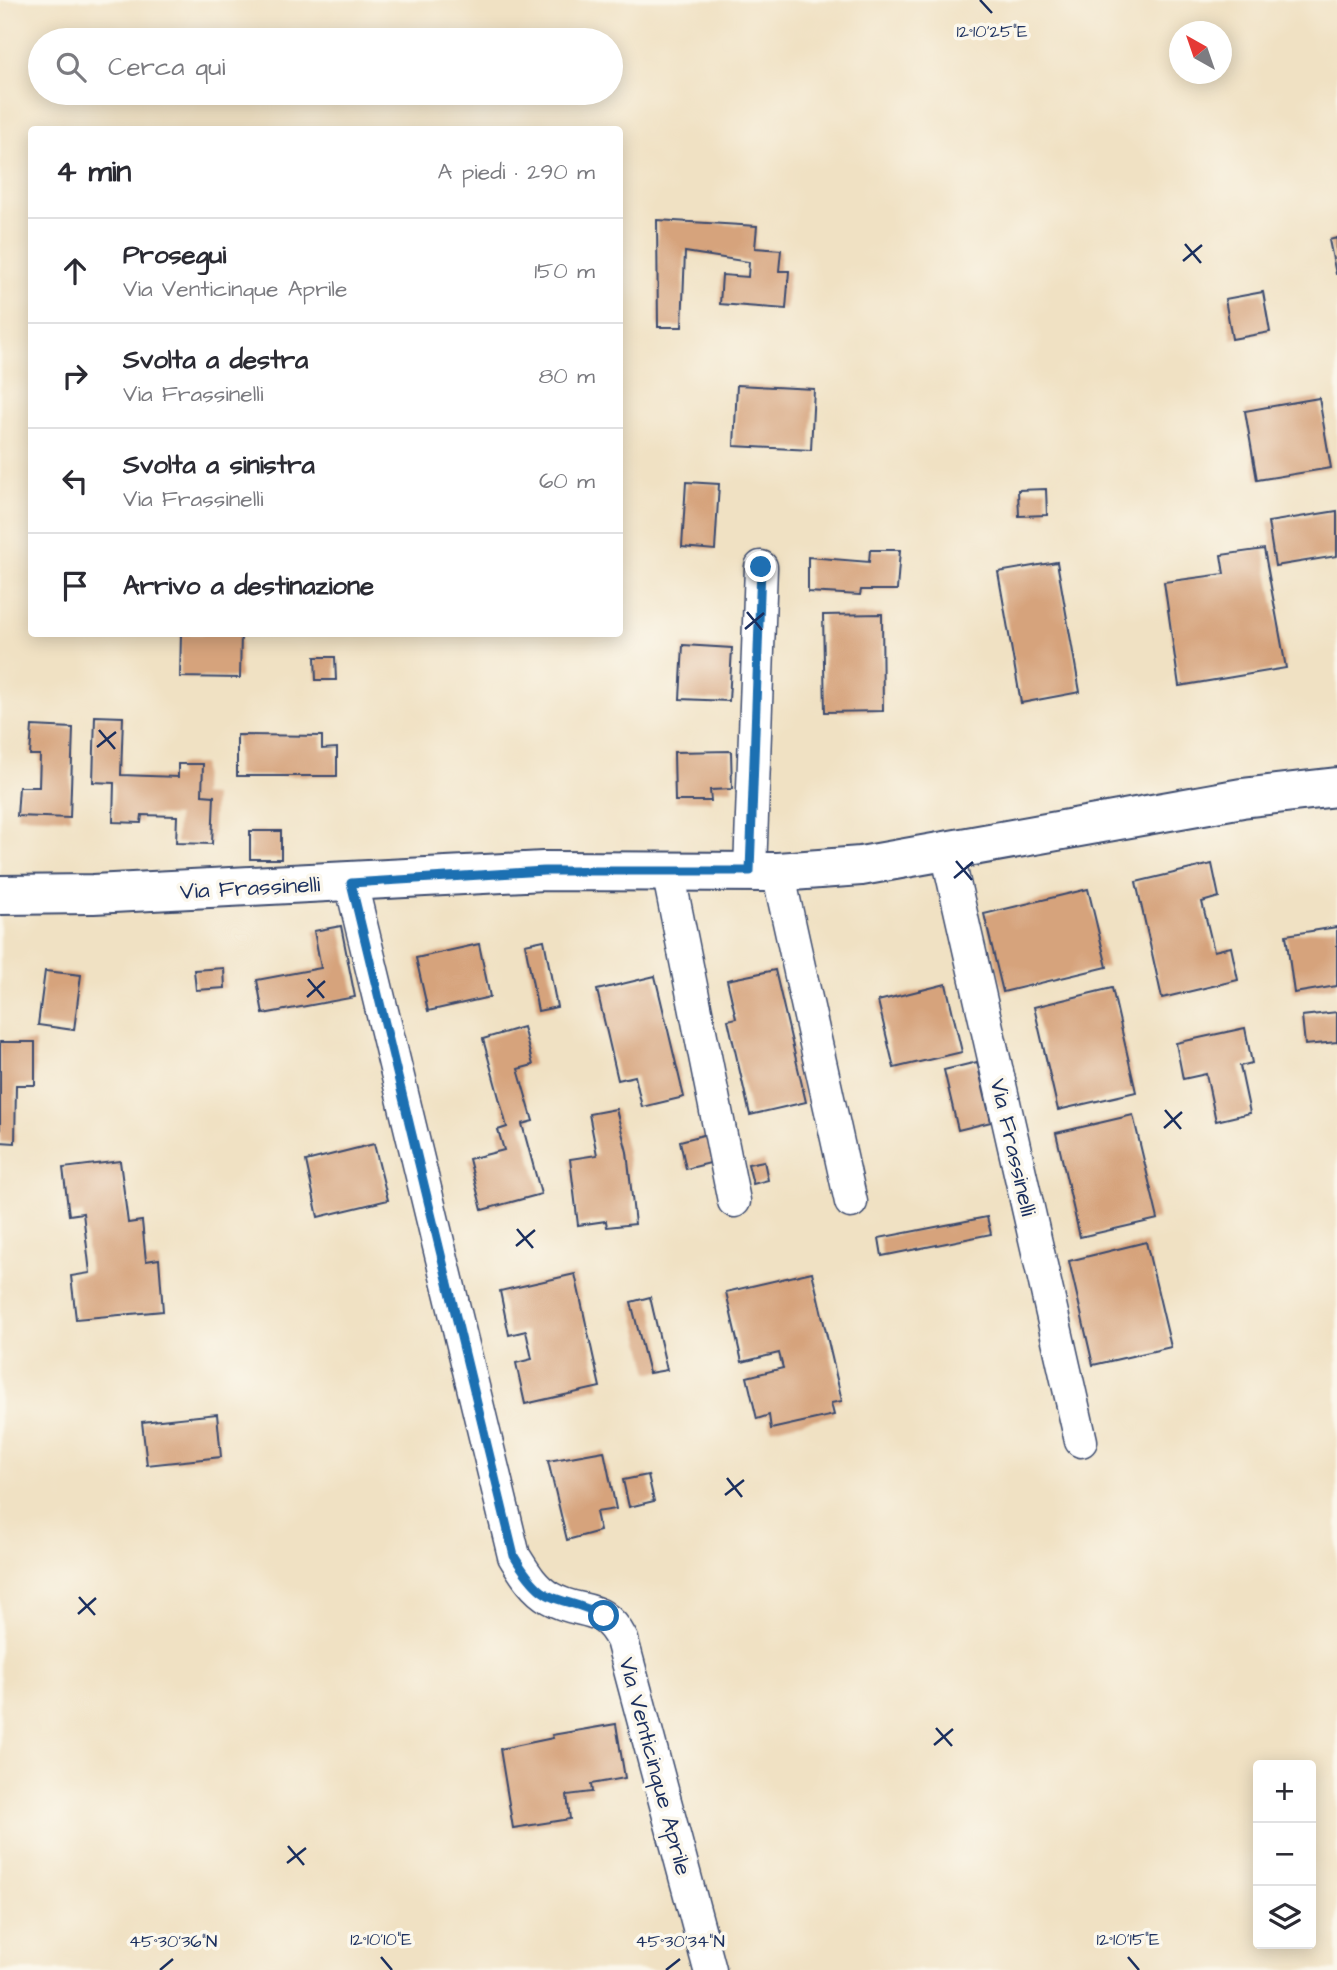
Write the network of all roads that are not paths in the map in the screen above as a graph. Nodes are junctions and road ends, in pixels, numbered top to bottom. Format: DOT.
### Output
graph roads {
  1 [pos="761,567"];
  2 [pos="1337,787"];
  3 [pos="947,852"];
  4 [pos="668,871"];
  5 [pos="764,871"];
  6 [pos="351,883"];
  7 [pos="0,895"];
  8 [pos="734,1200"];
  9 [pos="851,1202"];
  10 [pos="1081,1441"];
  11 [pos="710,1970"];
  1 -- 5 [label="street"];
  2 -- 3 [label="street, Via Frassinelli"];
  3 -- 5 [label="street, Via Frassinelli"];
  3 -- 10 [label="street, Via Frassinelli"];
  4 -- 5 [label="street, Via Frassinelli"];
  4 -- 6 [label="street, Via Frassinelli"];
  4 -- 8 [label="street"];
  5 -- 9 [label="street"];
  6 -- 7 [label="street, Via Frassinelli"];
  6 -- 11 [label="street, Via Venticinque Aprile"];
}
